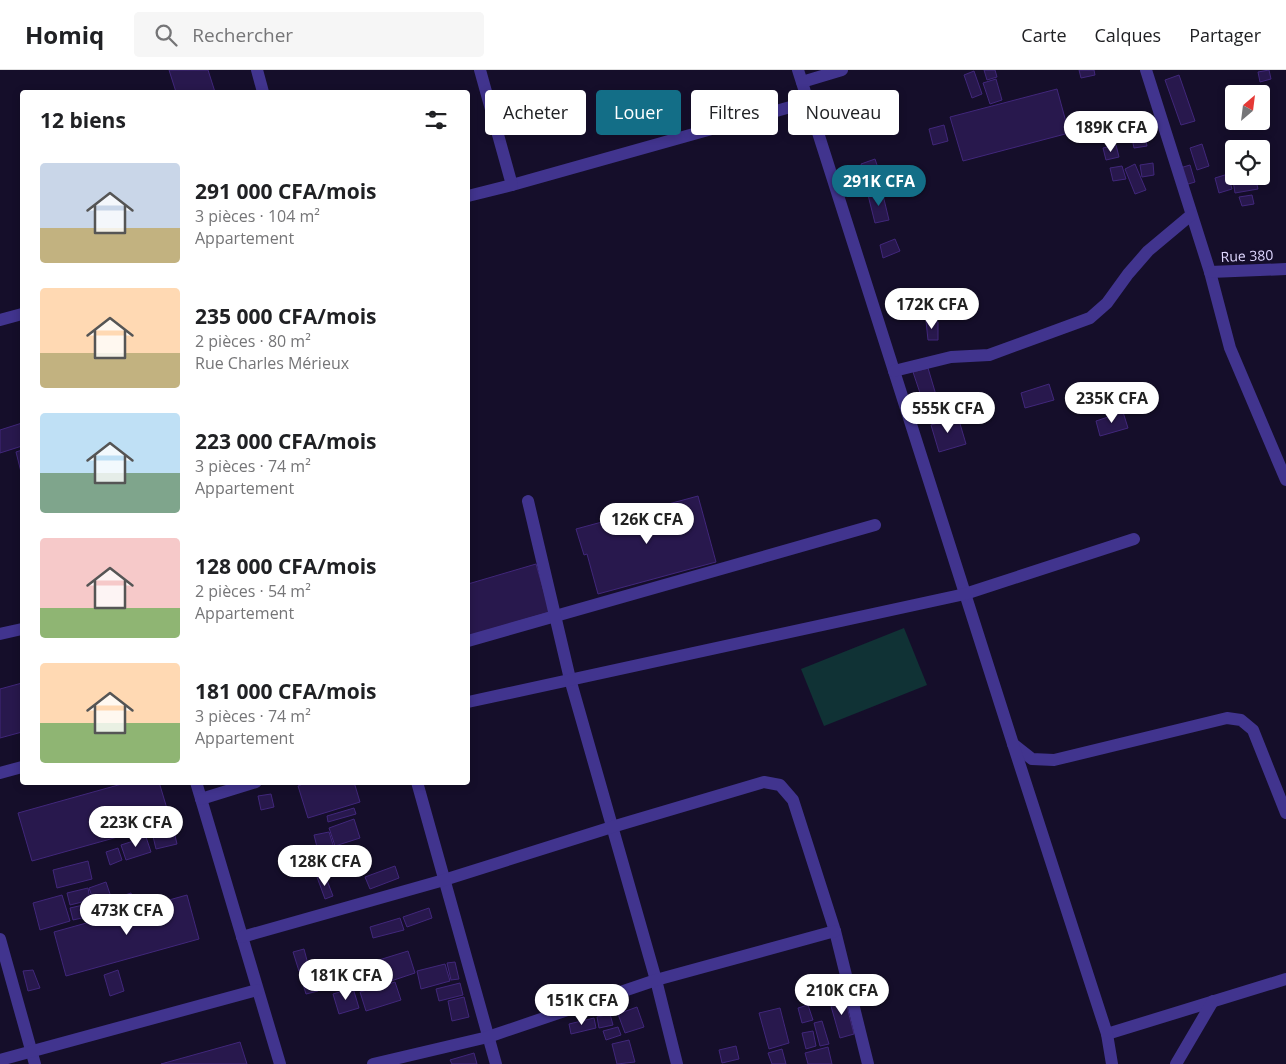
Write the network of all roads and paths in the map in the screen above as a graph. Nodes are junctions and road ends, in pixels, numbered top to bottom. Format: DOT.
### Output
graph roads {
  1 [pos="257,70"];
  2 [pos="480,70"];
  3 [pos="842,70"];
  4 [pos="1146,70"];
  5 [pos="800,76"];
  6 [pos="262,90"];
  7 [pos="804,90"];
  8 [pos="788,108"];
  9 [pos="819,135"];
  10 [pos="512,185"];
  11 [pos="470,196"];
  12 [pos="1191,215"];
  13 [pos="1286,269"];
  14 [pos="1210,272"];
  15 [pos="20,315"];
  16 [pos="0,320"];
  17 [pos="894,371"];
  18 [pos="1286,480"];
  19 [pos="528,501"];
  20 [pos="875,525"];
  21 [pos="1134,539"];
  22 [pos="965,594"];
  23 [pos="556,616"];
  24 [pos="20,629"];
  25 [pos="0,634"];
  26 [pos="470,640"];
  27 [pos="570,679"];
  28 [pos="470,702"];
  29 [pos="1013,744"];
  30 [pos="20,768"];
  31 [pos="0,774"];
  32 [pos="197,785"];
  33 [pos="246,785"];
  34 [pos="418,785"];
  35 [pos="200,799"];
  36 [pos="1286,813"];
  37 [pos="612,827"];
  38 [pos="444,880"];
  39 [pos="835,931"];
  40 [pos="242,937"];
  41 [pos="0,939"];
  42 [pos="1286,979"];
  43 [pos="656,980"];
  44 [pos="258,990"];
  45 [pos="1213,1001"];
  46 [pos="1107,1034"];
  47 [pos="488,1037"];
  48 [pos="32,1050"];
  49 [pos="0,1060"];
  50 [pos="35,1064"];
  51 [pos="280,1064"];
  52 [pos="373,1064"];
  53 [pos="496,1064"];
  54 [pos="678,1064"];
  55 [pos="868,1064"];
  56 [pos="1112,1064"];
  57 [pos="1176,1064"];
  1 -- 6 [label="street"];
  2 -- 10 [label="street"];
  3 -- 5 [label="street"];
  4 -- 12 [label="street"];
  5 -- 7 [label="street"];
  8 -- 10 [label="street"];
  9 -- 17 [label="street"];
  10 -- 11 [label="street"];
  12 -- 14 [label="street"];
  12 -- 17 [label="street"];
  13 -- 14 [label="street, Rue 380"];
  14 -- 18 [label="street"];
  15 -- 16 [label="street"];
  17 -- 22 [label="street"];
  19 -- 23 [label="street"];
  20 -- 23 [label="street"];
  21 -- 22 [label="street"];
  22 -- 27 [label="street"];
  22 -- 29 [label="street"];
  23 -- 26 [label="street"];
  23 -- 27 [label="street"];
  24 -- 25 [label="street"];
  27 -- 28 [label="street"];
  27 -- 37 [label="street"];
  29 -- 36 [label="street"];
  29 -- 46 [label="street"];
  30 -- 31 [label="street"];
  32 -- 35 [label="street"];
  33 -- 35 [label="street"];
  34 -- 38 [label="street"];
  35 -- 40 [label="street"];
  37 -- 38 [label="street"];
  37 -- 39 [label="street"];
  37 -- 43 [label="street"];
  38 -- 40 [label="street"];
  38 -- 47 [label="street"];
  39 -- 43 [label="street"];
  39 -- 55 [label="street"];
  40 -- 44 [label="street"];
  41 -- 48 [label="street"];
  42 -- 45 [label="street"];
  43 -- 47 [label="street"];
  43 -- 54 [label="street"];
  44 -- 48 [label="street"];
  44 -- 51 [label="street"];
  45 -- 46 [label="street"];
  45 -- 57 [label="street"];
  46 -- 56 [label="street"];
  47 -- 52 [label="street"];
  47 -- 53 [label="street"];
  48 -- 49 [label="street"];
  48 -- 50 [label="street"];
}
